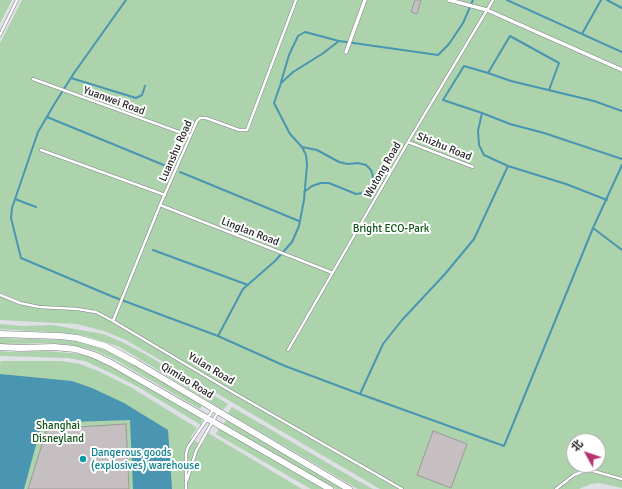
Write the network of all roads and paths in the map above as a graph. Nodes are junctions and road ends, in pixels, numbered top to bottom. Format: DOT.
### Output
graph roads {
  1 [pos="18,0"];
  2 [pos="296,0"];
  3 [pos="364,0"];
  4 [pos="449,0"];
  5 [pos="493,0"];
  6 [pos="487,10"];
  7 [pos="0,35"];
  8 [pos="346,52"];
  9 [pos="622,70"];
  10 [pos="33,79"];
  11 [pos="190,136"];
  12 [pos="408,142"];
  13 [pos="42,150"];
  14 [pos="473,168"];
  15 [pos="165,195"];
  16 [pos="160,205"];
  17 [pos="333,273"];
  18 [pos="0,295"];
  19 [pos="113,321"];
  20 [pos="0,334"];
  21 [pos="0,347"];
  22 [pos="288,350"];
  23 [pos="216,411"];
  24 [pos="210,419"];
  25 [pos="622,478"];
  26 [pos="186,484"];
  27 [pos="186,489"];
  28 [pos="330,489"];
  29 [pos="349,489"];
  30 [pos="402,489"];
  31 [pos="556,489"];
  1 -- 7 [label="lane"];
  2 -- 11 [label="lane, Luanshu Road"];
  3 -- 8 [label="street"];
  4 -- 6 [label="street"];
  5 -- 6 [label="lane, Wutong Road"];
  6 -- 9 [label="street"];
  6 -- 12 [label="lane, Wutong Road"];
  10 -- 11 [label="lane, Yuanwei Road"];
  11 -- 15 [label="lane, Luanshu Road"];
  12 -- 14 [label="lane, Shizhu Road"];
  12 -- 17 [label="lane, Wutong Road"];
  13 -- 15 [label="lane"];
  15 -- 16 [label="lane, Luanshu Road"];
  16 -- 17 [label="lane, Linglan Road"];
  16 -- 19 [label="lane, Luanshu Road"];
  17 -- 22 [label="lane, Wutong Road"];
  18 -- 19 [label="lane, Yulan Road"];
  19 -- 30 [label="lane, Yulan Road"];
  20 -- 23 [label="street, Qimiao Road"];
  21 -- 24 [label="street, Qimiao Road"];
  23 -- 24 [label="lane"];
  23 -- 24 [label="lane"];
  23 -- 29 [label="street, Qimiao Road"];
  24 -- 26 [label="lane"];
  24 -- 26 [label="lane"];
  24 -- 28 [label="street, Qimiao Road"];
  25 -- 31 [label="lane"];
  26 -- 27 [label="lane"];
}
